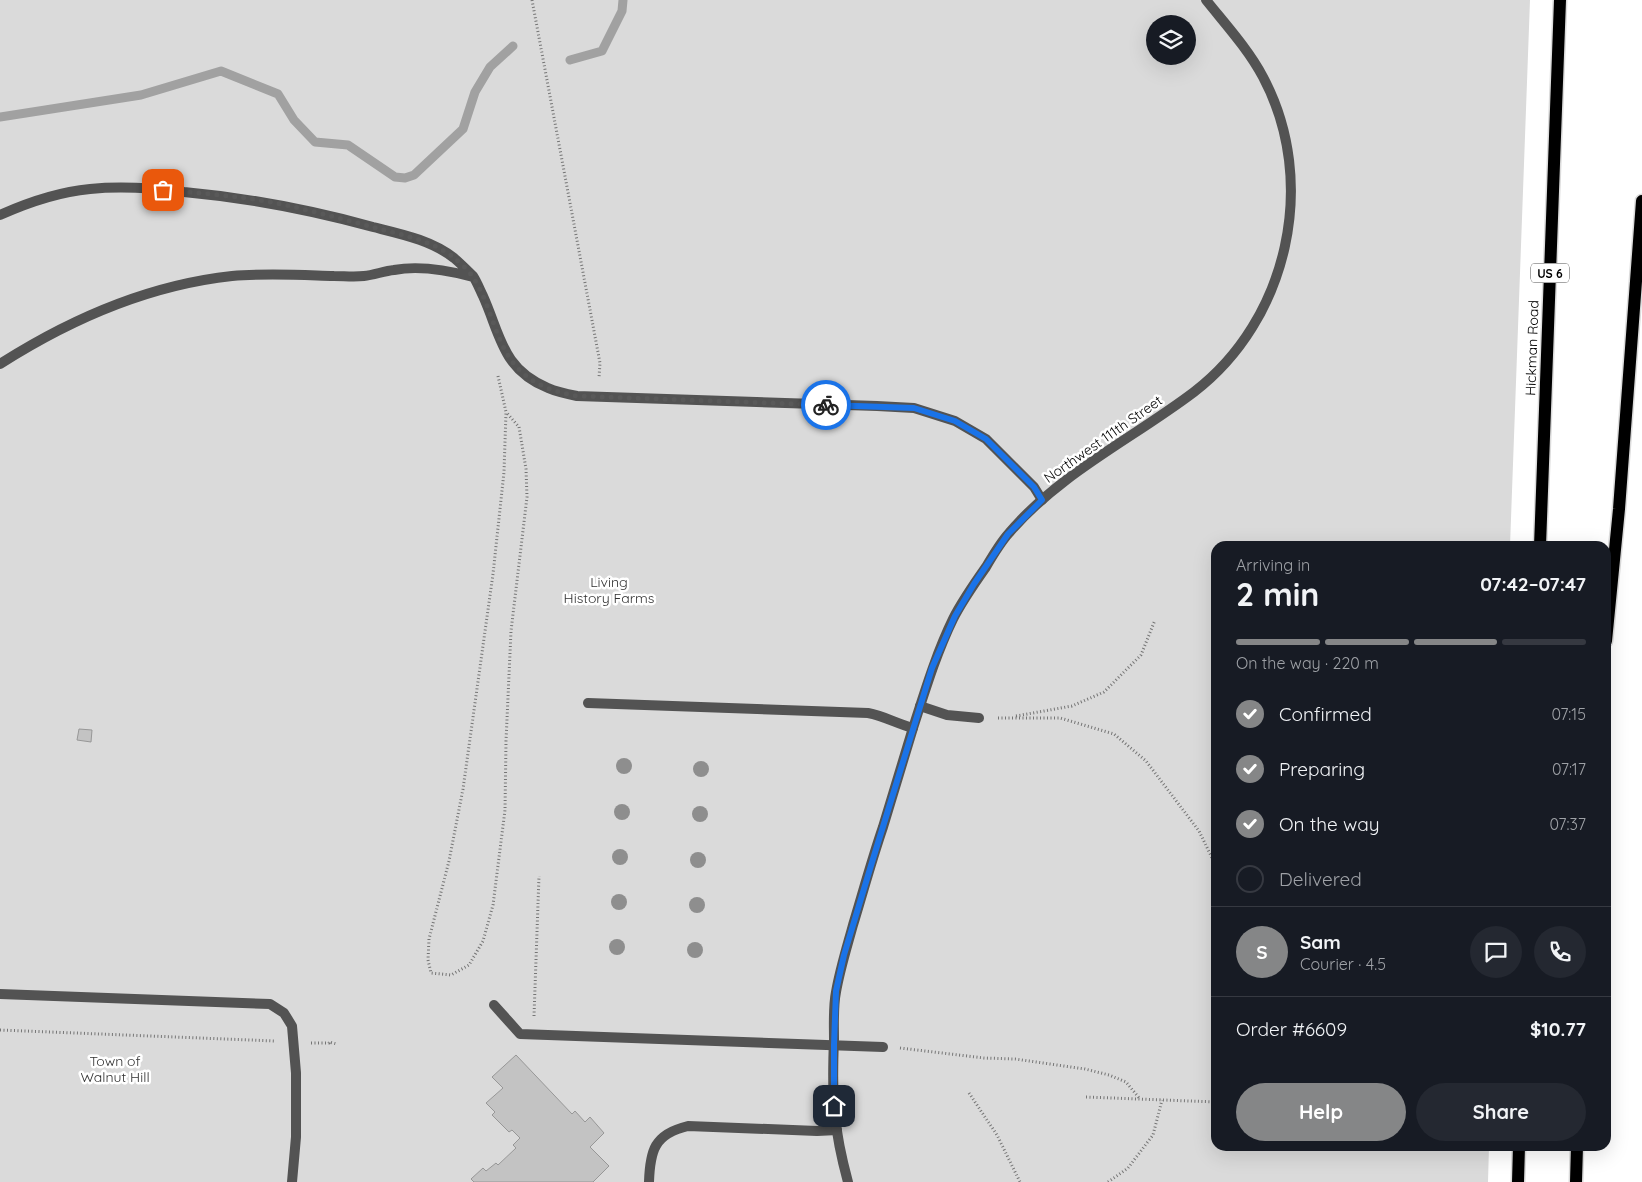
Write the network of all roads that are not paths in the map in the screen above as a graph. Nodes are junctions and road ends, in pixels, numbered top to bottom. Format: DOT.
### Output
graph roads {
  1 [pos="1206,0"];
  2 [pos="1560,0"];
  3 [pos="1642,201"];
  4 [pos="0,215"];
  5 [pos="474,277"];
  6 [pos="1639,280"];
  7 [pos="0,364"];
  8 [pos="1042,500"];
  9 [pos="1540,541"];
  10 [pos="1611,586"];
  11 [pos="588,703"];
  12 [pos="920,706"];
  13 [pos="980,718"];
  14 [pos="914,728"];
  15 [pos="0,994"];
  16 [pos="494,1005"];
  17 [pos="834,1045"];
  18 [pos="883,1046"];
  19 [pos="837,1130"];
  20 [pos="1519,1151"];
  21 [pos="1577,1151"];
  22 [pos="292,1182"];
  23 [pos="649,1182"];
  24 [pos="848,1182"];
  25 [pos="1518,1182"];
  26 [pos="1576,1182"];
  1 -- 8 [label="street, Northwest 111th Street"];
  2 -- 9 [label="main road, Hickman Road / US 6"];
  3 -- 6 [label="main road"];
  4 -- 5 [label="street"];
  5 -- 7 [label="street"];
  5 -- 8 [label="street"];
  6 -- 10 [label="main road"];
  8 -- 12 [label="street, Northwest 111th Street"];
  11 -- 14 [label="street"];
  12 -- 13 [label="street"];
  12 -- 14 [label="street, Northwest 111th Street"];
  14 -- 17 [label="street, Northwest 111th Street"];
  15 -- 22 [label="street"];
  16 -- 17 [label="street"];
  17 -- 18 [label="street"];
  17 -- 19 [label="street, Northwest 111th Street"];
  19 -- 23 [label="street"];
  19 -- 24 [label="street, Northwest 111th Street"];
  20 -- 25 [label="main road"];
  21 -- 26 [label="main road"];
}
